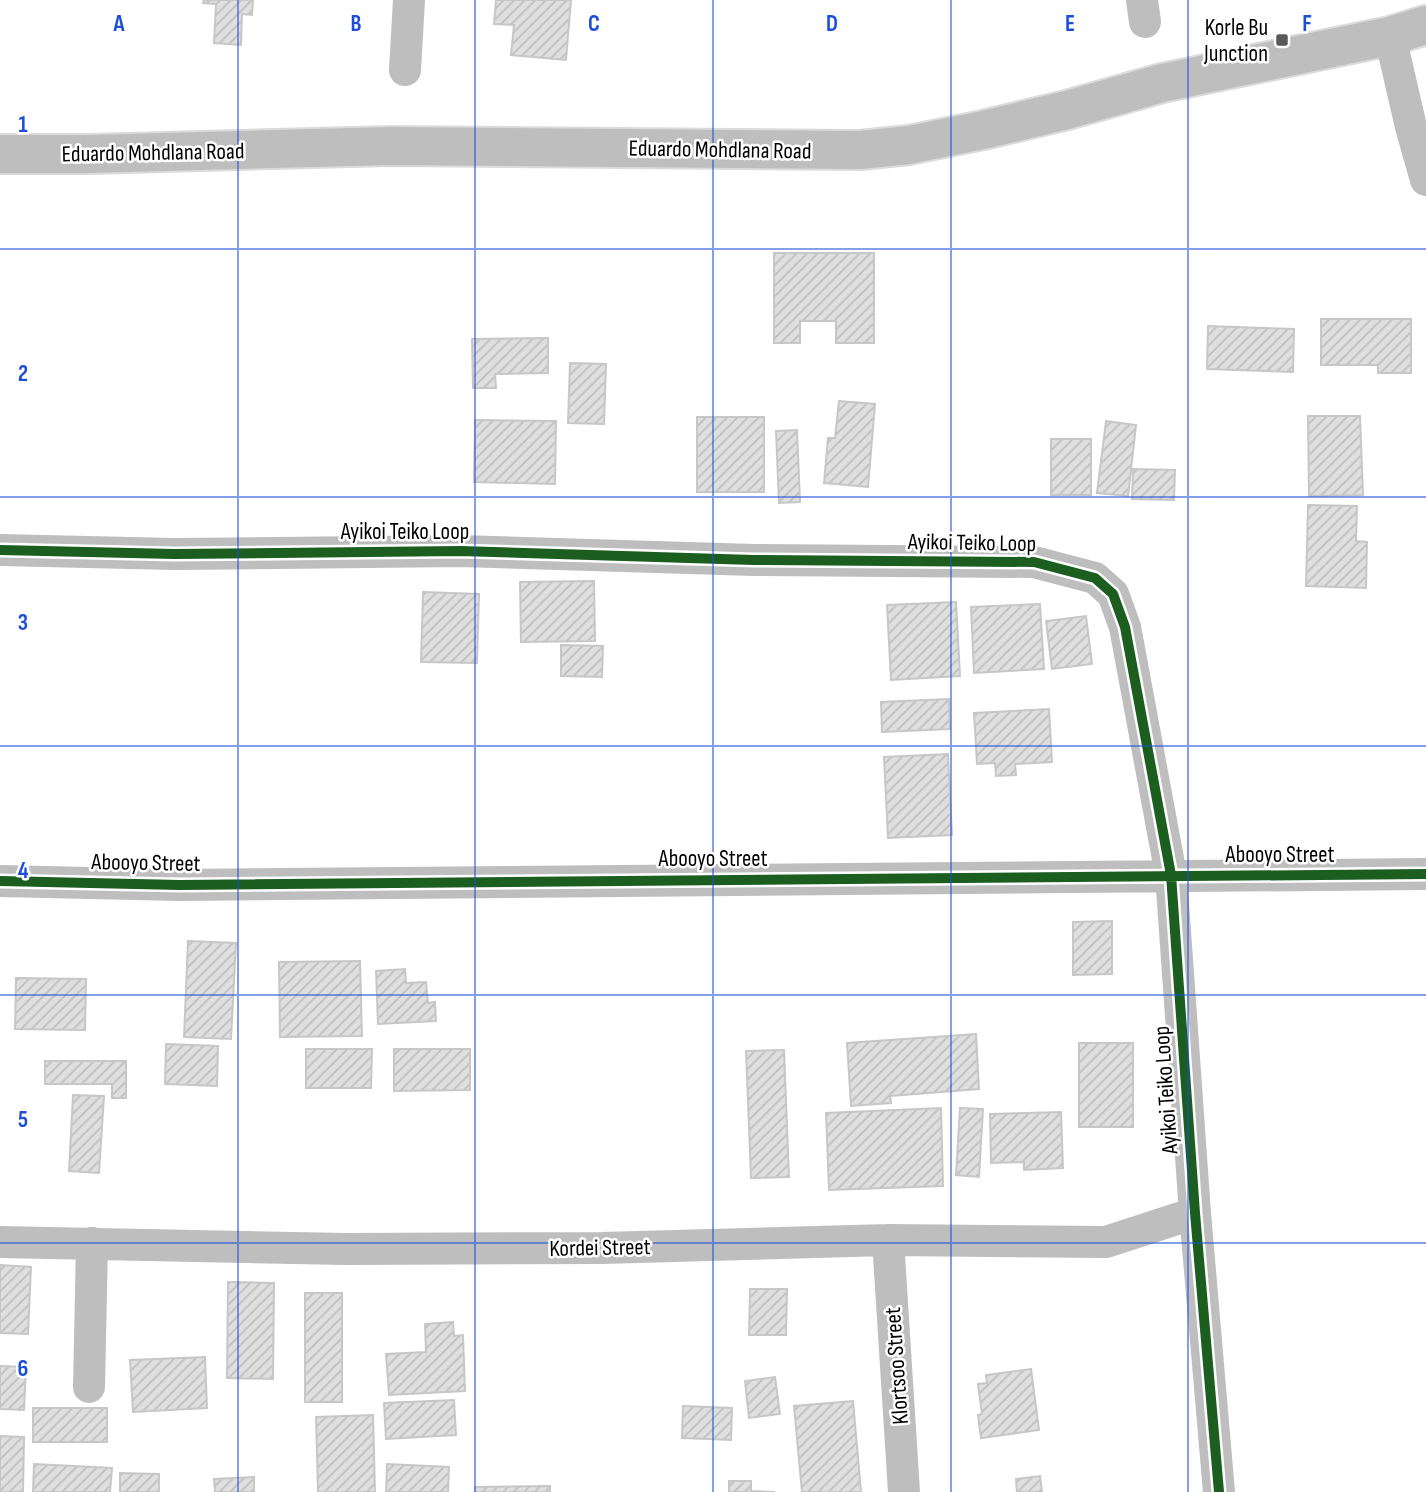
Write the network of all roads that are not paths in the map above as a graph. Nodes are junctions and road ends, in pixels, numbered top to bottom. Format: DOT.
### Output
graph roads {
  1 [pos="409,0"];
  2 [pos="1426,25"];
  3 [pos="1390,36"];
  4 [pos="405,70"];
  5 [pos="0,154"];
  6 [pos="1426,180"];
  7 [pos="0,551"];
  8 [pos="1426,874"];
  9 [pos="1171,875"];
  10 [pos="0,881"];
  11 [pos="1195,1213"];
  12 [pos="888,1240"];
  13 [pos="0,1242"];
  14 [pos="92,1242"];
  15 [pos="89,1387"];
  16 [pos="904,1492"];
  17 [pos="1219,1492"];
  1 -- 4 [label="street"];
  2 -- 3 [label="main road, Eduardo Mohdlana Road"];
  3 -- 5 [label="main road, Eduardo Mohdlana Road"];
  3 -- 6 [label="street"];
  7 -- 9 [label="street, Ayikoi Teiko Loop"];
  8 -- 9 [label="street, Abooyo Street"];
  9 -- 10 [label="street, Abooyo Street"];
  9 -- 11 [label="street, Ayikoi Teiko Loop"];
  11 -- 12 [label="street, Kordei Street"];
  11 -- 17 [label="street, Ayikoi Teiko Loop"];
  12 -- 14 [label="street, Kordei Street"];
  12 -- 16 [label="street, Klortsoo Street"];
  13 -- 14 [label="street, Kordei Street"];
  14 -- 15 [label="street"];
}
